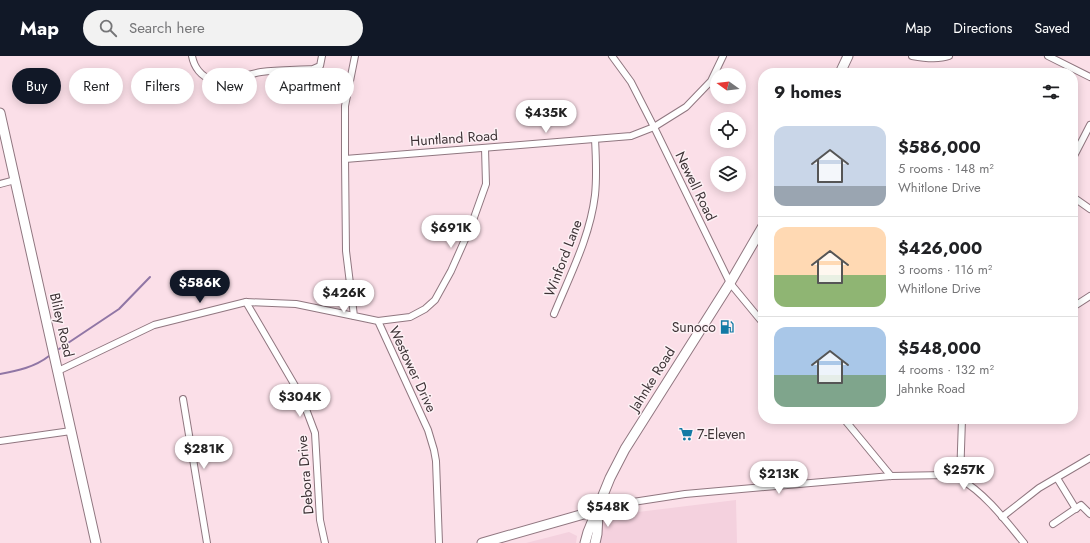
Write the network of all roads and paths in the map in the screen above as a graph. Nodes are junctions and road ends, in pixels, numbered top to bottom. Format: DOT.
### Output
graph roads {
  1 [pos="192,56"];
  2 [pos="322,56"];
  3 [pos="354,56"];
  4 [pos="612,56"];
  5 [pos="723,56"];
  6 [pos="848,56"];
  7 [pos="912,56"];
  8 [pos="949,56"];
  9 [pos="1048,56"];
  10 [pos="842,68"];
  11 [pos="1071,68"];
  12 [pos="1078,72"];
  13 [pos="1090,78"];
  14 [pos="0,113"];
  15 [pos="1090,125"];
  16 [pos="654,127"];
  17 [pos="595,139"];
  18 [pos="486,148"];
  19 [pos="1078,148"];
  20 [pos="345,159"];
  21 [pos="15,180"];
  22 [pos="0,184"];
  23 [pos="1078,201"];
  24 [pos="1090,209"];
  25 [pos="758,235"];
  26 [pos="730,283"];
  27 [pos="1090,296"];
  28 [pos="246,302"];
  29 [pos="1078,304"];
  30 [pos="554,314"];
  31 [pos="354,316"];
  32 [pos="758,317"];
  33 [pos="378,321"];
  34 [pos="58,371"];
  35 [pos="183,399"];
  36 [pos="848,424"];
  37 [pos="962,424"];
  38 [pos="71,431"];
  39 [pos="0,441"];
  40 [pos="1090,458"];
  41 [pos="891,476"];
  42 [pos="1057,478"];
  43 [pos="960,479"];
  44 [pos="1076,509"];
  45 [pos="598,510"];
  46 [pos="1090,514"];
  47 [pos="1002,517"];
  48 [pos="1053,524"];
  49 [pos="96,543"];
  50 [pos="208,543"];
  51 [pos="325,543"];
  52 [pos="439,543"];
  53 [pos="482,543"];
  54 [pos="585,543"];
  55 [pos="595,543"];
  56 [pos="1024,543"];
  1 -- 2 [label="street"];
  3 -- 20 [label="street"];
  4 -- 16 [label="street, Newell Road"];
  5 -- 16 [label="street, Huntland Road"];
  6 -- 10 [label="street"];
  7 -- 8 [label="street"];
  9 -- 11 [label="street"];
  12 -- 13 [label="street"];
  14 -- 21 [label="street, Bliley Road"];
  15 -- 19 [label="street"];
  16 -- 17 [label="street, Huntland Road"];
  16 -- 26 [label="street, Newell Road"];
  17 -- 18 [label="street, Huntland Road"];
  17 -- 30 [label="street, Winford Lane"];
  18 -- 20 [label="street, Huntland Road"];
  18 -- 33 [label="street"];
  20 -- 31 [label="street"];
  21 -- 22 [label="street"];
  21 -- 34 [label="street, Bliley Road"];
  23 -- 24 [label="street"];
  25 -- 26 [label="street, Jahnke Road"];
  26 -- 32 [label="street, Newell Road"];
  26 -- 45 [label="street, Jahnke Road"];
  27 -- 29 [label="street"];
  28 -- 31 [label="street, Westower Drive"];
  28 -- 34 [label="street, Westower Drive"];
  28 -- 51 [label="street, Debora Drive"];
  31 -- 33 [label="street, Westower Drive"];
  33 -- 52 [label="street, Westower Drive"];
  34 -- 38 [label="street, Bliley Road"];
  35 -- 50 [label="street"];
  36 -- 41 [label="street"];
  37 -- 43 [label="street"];
  38 -- 39 [label="street"];
  38 -- 49 [label="street, Bliley Road"];
  40 -- 42 [label="street"];
  41 -- 43 [label="street"];
  41 -- 45 [label="street"];
  42 -- 44 [label="street"];
  42 -- 47 [label="street"];
  43 -- 47 [label="street"];
  44 -- 46 [label="street"];
  44 -- 48 [label="street"];
  45 -- 53 [label="street"];
  45 -- 54 [label="street, Jahnke Road"];
  45 -- 55 [label="street, Jahnke Road"];
  47 -- 56 [label="street"];
}
